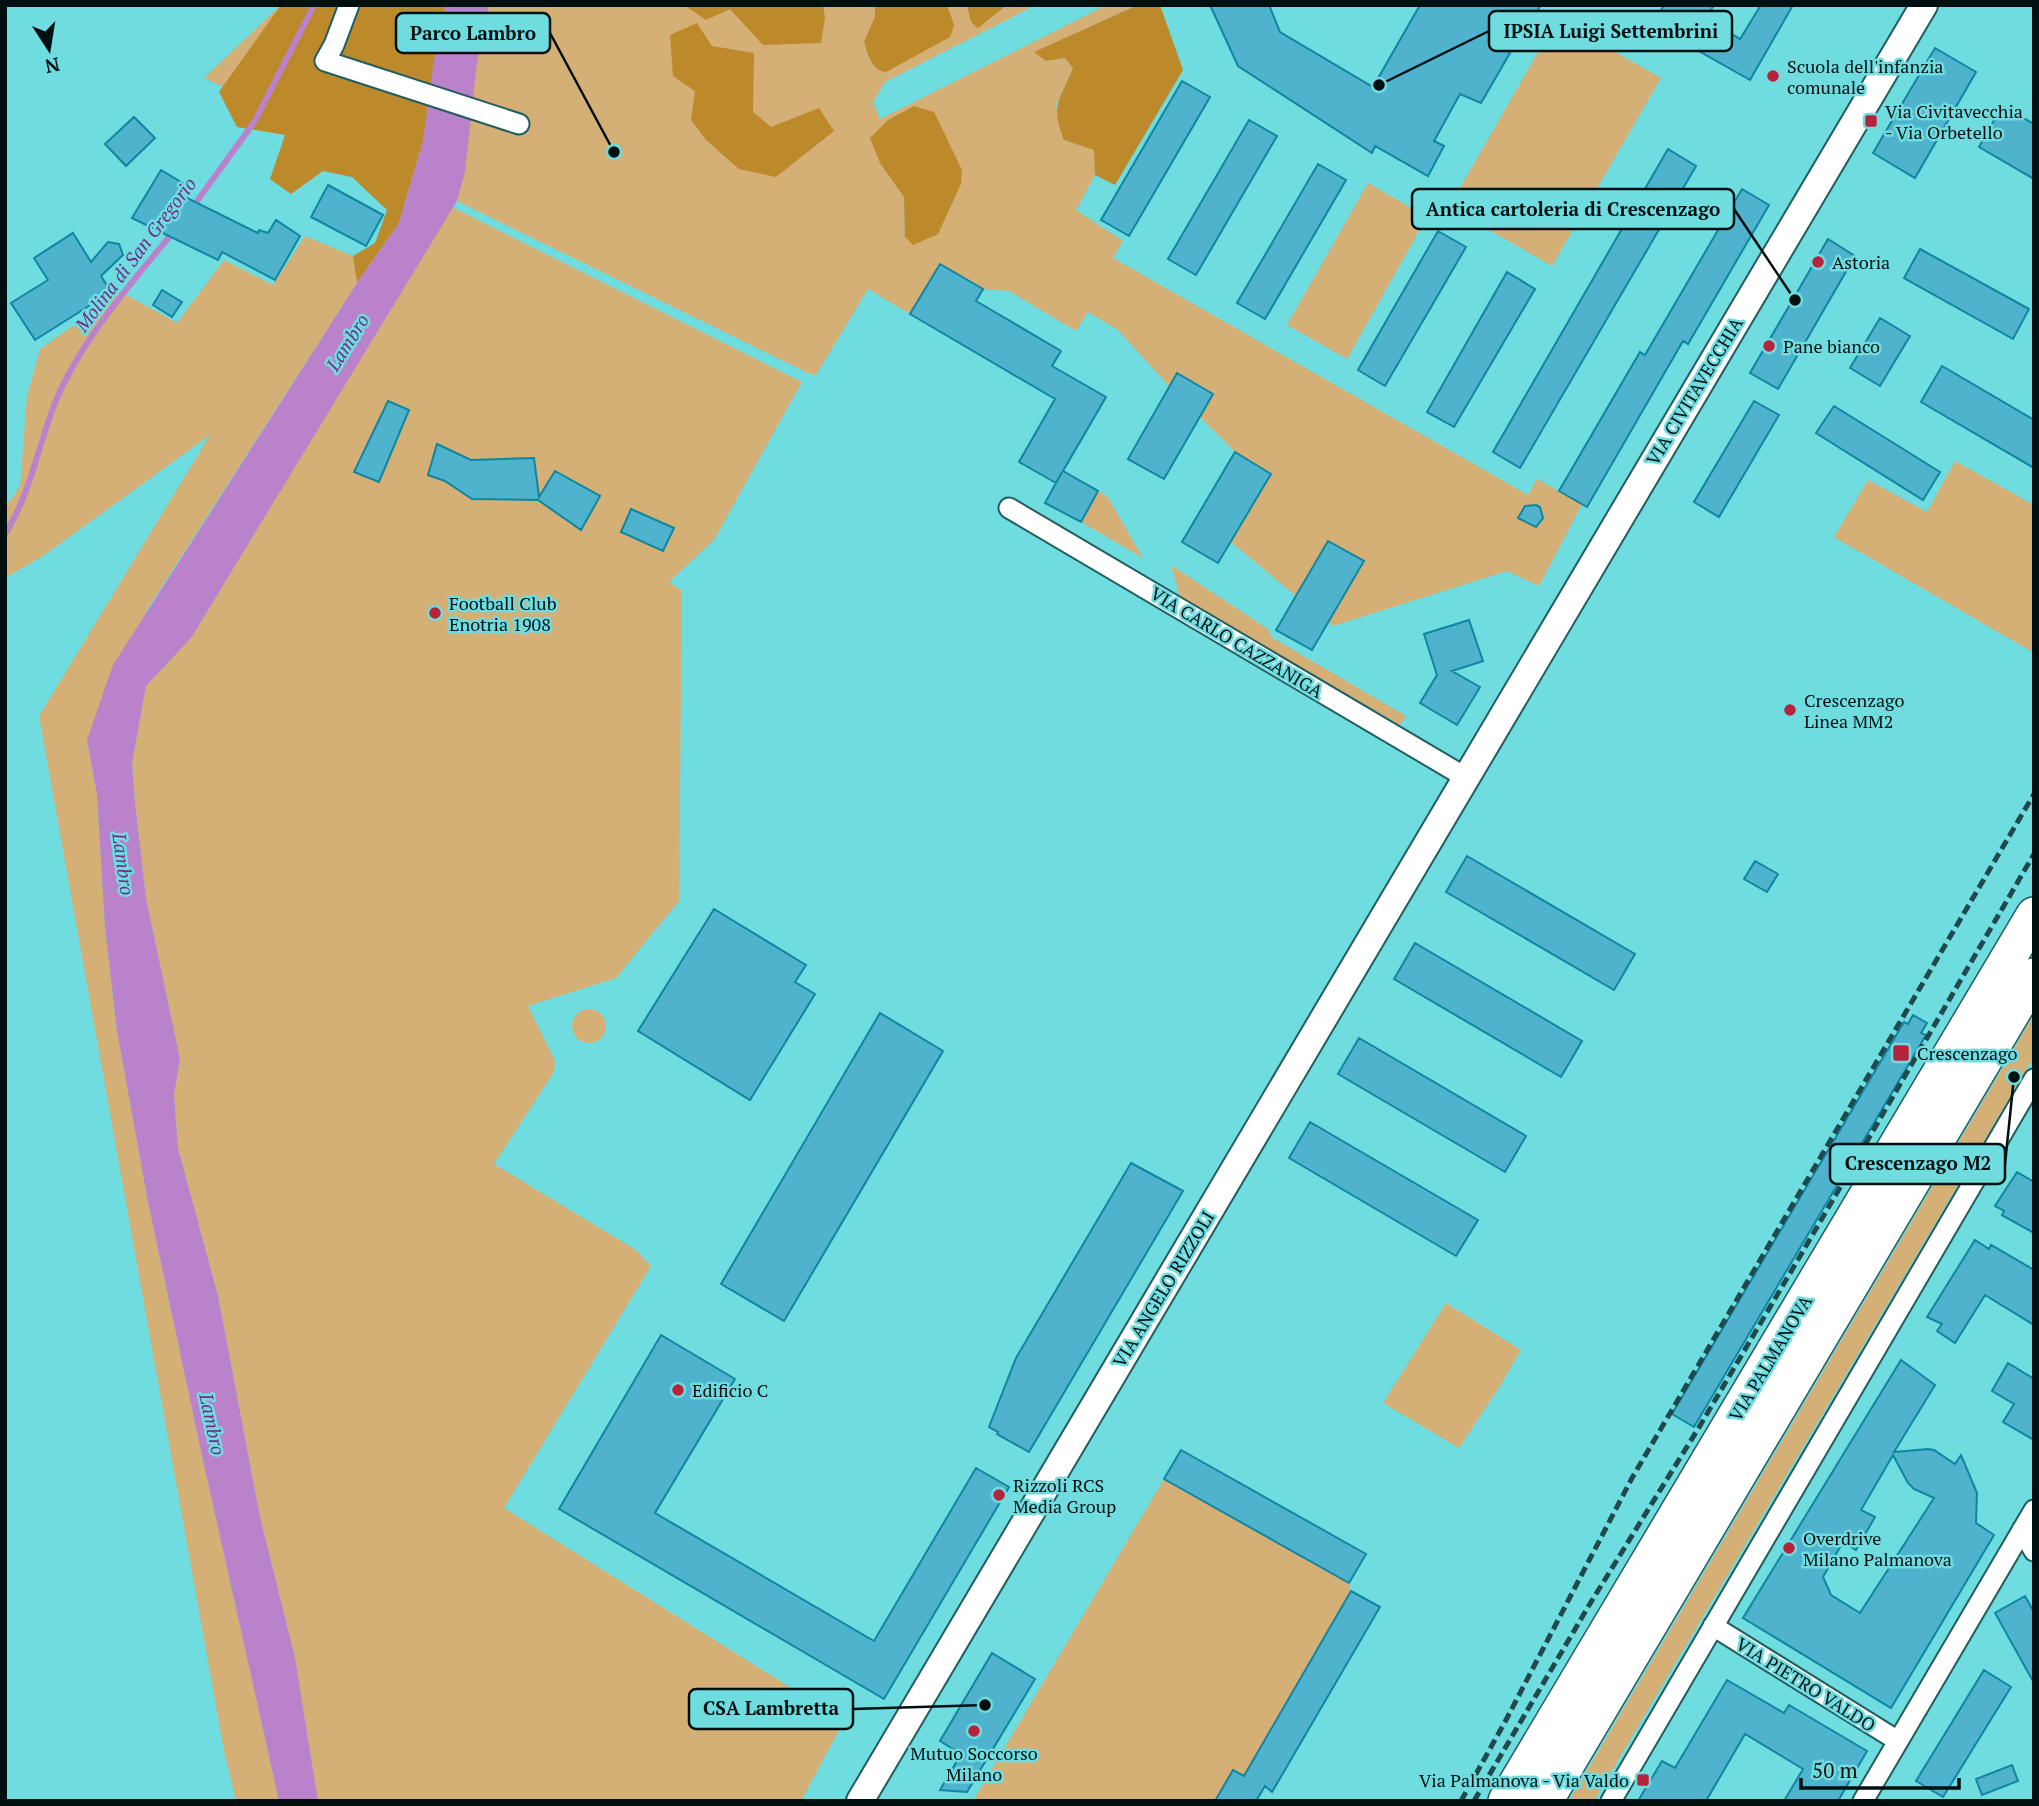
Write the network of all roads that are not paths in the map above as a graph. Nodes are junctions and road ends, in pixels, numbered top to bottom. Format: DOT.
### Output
graph roads {
  1 [pos="349,5"];
  2 [pos="1924,5"];
  3 [pos="512,122"];
  4 [pos="1009,508"];
  5 [pos="1465,777"];
  6 [pos="2034,915"];
  7 [pos="2034,976"];
  8 [pos="2034,1079"];
  9 [pos="2034,1510"];
  10 [pos="2022,1530"];
  11 [pos="2034,1551"];
  12 [pos="1713,1626"];
  13 [pos="1898,1741"];
  14 [pos="860,1801"];
  15 [pos="1506,1801"];
  16 [pos="1545,1801"];
  17 [pos="1611,1801"];
  18 [pos="1863,1801"];
  1 -- 3 [label="street"];
  2 -- 5 [label="street, VIA CIVITAVECCHIA"];
  4 -- 5 [label="street, VIA CARLO CAZZANIGA"];
  5 -- 14 [label="street, VIA ANGELO RIZZOLI"];
  6 -- 15 [label="highway, VIA PALMANOVA"];
  7 -- 16 [label="highway, VIA PALMANOVA"];
  8 -- 12 [label="street"];
  9 -- 10 [label="street"];
  10 -- 11 [label="street"];
  10 -- 13 [label="street"];
  12 -- 13 [label="street, VIA PIETRO VALDO"];
  12 -- 17 [label="street"];
  13 -- 18 [label="street"];
}
